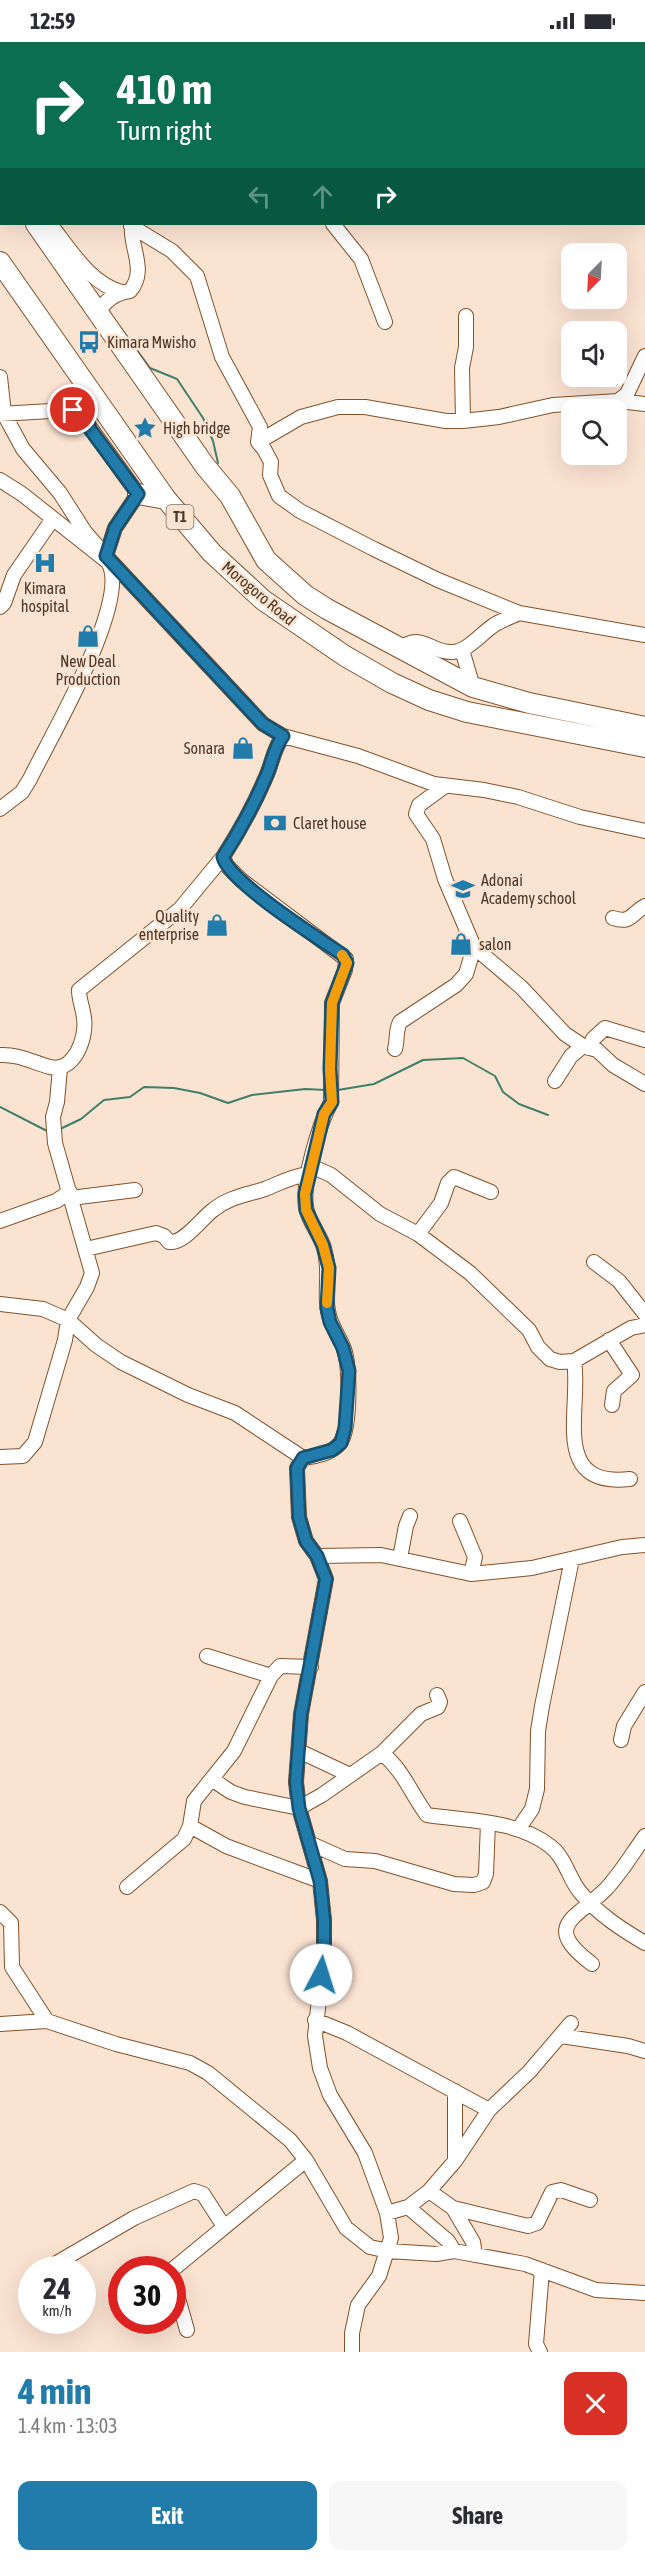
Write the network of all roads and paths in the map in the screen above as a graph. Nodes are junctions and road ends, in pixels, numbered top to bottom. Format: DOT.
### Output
graph roads {
  1 [pos="37,225"];
  2 [pos="51,225"];
  3 [pos="131,225"];
  4 [pos="334,225"];
  5 [pos="0,262"];
  6 [pos="122,292"];
  7 [pos="98,314"];
  8 [pos="466,316"];
  9 [pos="385,322"];
  10 [pos="645,356"];
  11 [pos="0,377"];
  12 [pos="88,389"];
  13 [pos="621,399"];
  14 [pos="627,402"];
  15 [pos="645,404"];
  16 [pos="561,405"];
  17 [pos="84,409"];
  18 [pos="2,414"];
  19 [pos="463,421"];
  20 [pos="258,442"];
  21 [pos="0,480"];
  22 [pos="138,494"];
  23 [pos="166,499"];
  24 [pos="52,520"];
  25 [pos="106,557"];
  26 [pos="0,607"];
  27 [pos="519,613"];
  28 [pos="645,634"];
  29 [pos="400,649"];
  30 [pos="462,650"];
  31 [pos="473,687"];
  32 [pos="645,727"];
  33 [pos="283,736"];
  34 [pos="645,747"];
  35 [pos="445,786"];
  36 [pos="0,809"];
  37 [pos="645,831"];
  38 [pos="223,857"];
  39 [pos="645,906"];
  40 [pos="613,918"];
  41 [pos="474,947"];
  42 [pos="645,1040"];
  43 [pos="583,1046"];
  44 [pos="395,1049"];
  45 [pos="0,1054"];
  46 [pos="60,1068"];
  47 [pos="555,1081"];
  48 [pos="645,1084"];
  49 [pos="310,1170"];
  50 [pos="135,1190"];
  51 [pos="491,1192"];
  52 [pos="70,1195"];
  53 [pos="0,1221"];
  54 [pos="418,1234"];
  55 [pos="86,1249"];
  56 [pos="594,1262"];
  57 [pos="1,1302"];
  58 [pos="645,1314"];
  59 [pos="68,1320"];
  60 [pos="645,1325"];
  61 [pos="609,1340"];
  62 [pos="574,1361"];
  63 [pos="612,1405"];
  64 [pos="0,1457"];
  65 [pos="303,1458"];
  66 [pos="630,1479"];
  67 [pos="410,1516"];
  68 [pos="460,1521"];
  69 [pos="645,1545"];
  70 [pos="317,1556"];
  71 [pos="400,1558"];
  72 [pos="572,1559"];
  73 [pos="471,1574"];
  74 [pos="207,1656"];
  75 [pos="311,1667"];
  76 [pos="272,1676"];
  77 [pos="645,1692"];
  78 [pos="437,1695"];
  79 [pos="621,1740"];
  80 [pos="299,1751"];
  81 [pos="382,1753"];
  82 [pos="350,1775"];
  83 [pos="213,1780"];
  84 [pos="299,1808"];
  85 [pos="488,1823"];
  86 [pos="190,1826"];
  87 [pos="519,1828"];
  88 [pos="645,1836"];
  89 [pos="309,1843"];
  90 [pos="320,1881"];
  91 [pos="127,1887"];
  92 [pos="591,1902"];
  93 [pos="0,1912"];
  94 [pos="645,1943"];
  95 [pos="592,1964"];
  96 [pos="315,2020"];
  97 [pos="47,2021"];
  98 [pos="571,2023"];
  99 [pos="0,2024"];
  100 [pos="561,2036"];
  101 [pos="645,2051"];
  102 [pos="455,2091"];
  103 [pos="489,2110"];
  104 [pos="306,2160"];
  105 [pos="455,2161"];
  106 [pos="429,2192"];
  107 [pos="590,2200"];
  108 [pos="408,2207"];
  109 [pos="453,2208"];
  110 [pos="387,2213"];
  111 [pos="223,2225"];
  112 [pos="388,2251"];
  113 [pos="454,2251"];
  114 [pos="475,2254"];
  115 [pos="70,2256"];
  116 [pos="186,2258"];
  117 [pos="542,2270"];
  118 [pos="645,2293"];
  119 [pos="186,2323"];
  120 [pos="188,2330"];
  121 [pos="352,2352"];
  122 [pos="540,2352"];
  1 -- 7 [label="highway, Morogoro Road"];
  2 -- 6 [label="street"];
  3 -- 6 [label="street"];
  3 -- 20 [label="street"];
  4 -- 9 [label="street"];
  5 -- 12 [label="highway, Morogoro Road / T1"];
  6 -- 7 [label="street"];
  7 -- 29 [label="highway, Morogoro Road"];
  8 -- 19 [label="street"];
  10 -- 13 [label="street"];
  11 -- 18 [label="street"];
  12 -- 17 [label="street"];
  12 -- 23 [label="highway, Morogoro Road / T1"];
  14 -- 15 [label="street"];
  16 -- 19 [label="street"];
  17 -- 18 [label="street"];
  17 -- 22 [label="street"];
  18 -- 25 [label="street"];
  19 -- 20 [label="street"];
  20 -- 27 [label="street"];
  21 -- 24 [label="street"];
  22 -- 23 [label="highway"];
  22 -- 25 [label="street"];
  23 -- 34 [label="highway, Morogoro Road / T1"];
  24 -- 25 [label="street"];
  24 -- 26 [label="street"];
  25 -- 33 [label="street"];
  25 -- 36 [label="street"];
  27 -- 28 [label="street"];
  27 -- 30 [label="street"];
  29 -- 30 [label="street"];
  29 -- 31 [label="highway, Morogoro Road"];
  30 -- 31 [label="street"];
  31 -- 32 [label="highway, Morogoro Road"];
  33 -- 35 [label="street"];
  33 -- 38 [label="street"];
  35 -- 37 [label="street"];
  35 -- 41 [label="street"];
  38 -- 46 [label="street"];
  38 -- 49 [label="street"];
  39 -- 40 [label="street"];
  41 -- 43 [label="street"];
  41 -- 44 [label="street"];
  42 -- 43 [label="street"];
  43 -- 47 [label="street"];
  43 -- 48 [label="street"];
  45 -- 46 [label="street"];
  46 -- 52 [label="street"];
  49 -- 54 [label="street"];
  49 -- 55 [label="street"];
  49 -- 65 [label="street"];
  50 -- 52 [label="street"];
  51 -- 54 [label="street"];
  52 -- 53 [label="street"];
  52 -- 55 [label="street"];
  54 -- 62 [label="street"];
  55 -- 59 [label="street"];
  56 -- 58 [label="street"];
  57 -- 59 [label="street"];
  59 -- 64 [label="street"];
  59 -- 65 [label="street"];
  60 -- 61 [label="street"];
  61 -- 62 [label="street"];
  61 -- 63 [label="street"];
  62 -- 66 [label="street"];
  65 -- 70 [label="street"];
  67 -- 71 [label="street"];
  68 -- 73 [label="street"];
  69 -- 72 [label="street"];
  70 -- 71 [label="street"];
  70 -- 75 [label="street"];
  71 -- 73 [label="street"];
  72 -- 73 [label="street"];
  72 -- 87 [label="street"];
  74 -- 76 [label="street"];
  75 -- 76 [label="street"];
  75 -- 80 [label="street"];
  76 -- 83 [label="street"];
  77 -- 79 [label="street"];
  78 -- 81 [label="street"];
  80 -- 82 [label="street"];
  80 -- 84 [label="street"];
  81 -- 82 [label="street"];
  81 -- 85 [label="street"];
  82 -- 84 [label="street"];
  83 -- 84 [label="street"];
  83 -- 86 [label="street"];
  84 -- 89 [label="street"];
  85 -- 87 [label="street"];
  85 -- 89 [label="street"];
  86 -- 90 [label="street"];
  86 -- 91 [label="street"];
  87 -- 92 [label="street"];
  88 -- 92 [label="street"];
  89 -- 90 [label="street"];
  90 -- 96 [label="street"];
  92 -- 94 [label="street"];
  92 -- 95 [label="street"];
  93 -- 97 [label="street"];
  96 -- 102 [label="street"];
  96 -- 110 [label="street"];
  97 -- 99 [label="street"];
  97 -- 104 [label="street"];
  98 -- 100 [label="street"];
  100 -- 101 [label="street"];
  100 -- 103 [label="street"];
  102 -- 103 [label="street"];
  102 -- 105 [label="street"];
  103 -- 105 [label="street"];
  104 -- 111 [label="street"];
  104 -- 112 [label="street"];
  105 -- 106 [label="street"];
  106 -- 108 [label="street"];
  106 -- 109 [label="street"];
  107 -- 109 [label="street"];
  108 -- 110 [label="street"];
  108 -- 113 [label="street"];
  109 -- 114 [label="street"];
  110 -- 112 [label="street"];
  111 -- 115 [label="street"];
  111 -- 116 [label="street"];
  112 -- 113 [label="street"];
  112 -- 121 [label="street"];
  113 -- 114 [label="street"];
  114 -- 117 [label="street"];
  117 -- 118 [label="street"];
  117 -- 122 [label="street"];
  119 -- 120 [label="street"];
}
